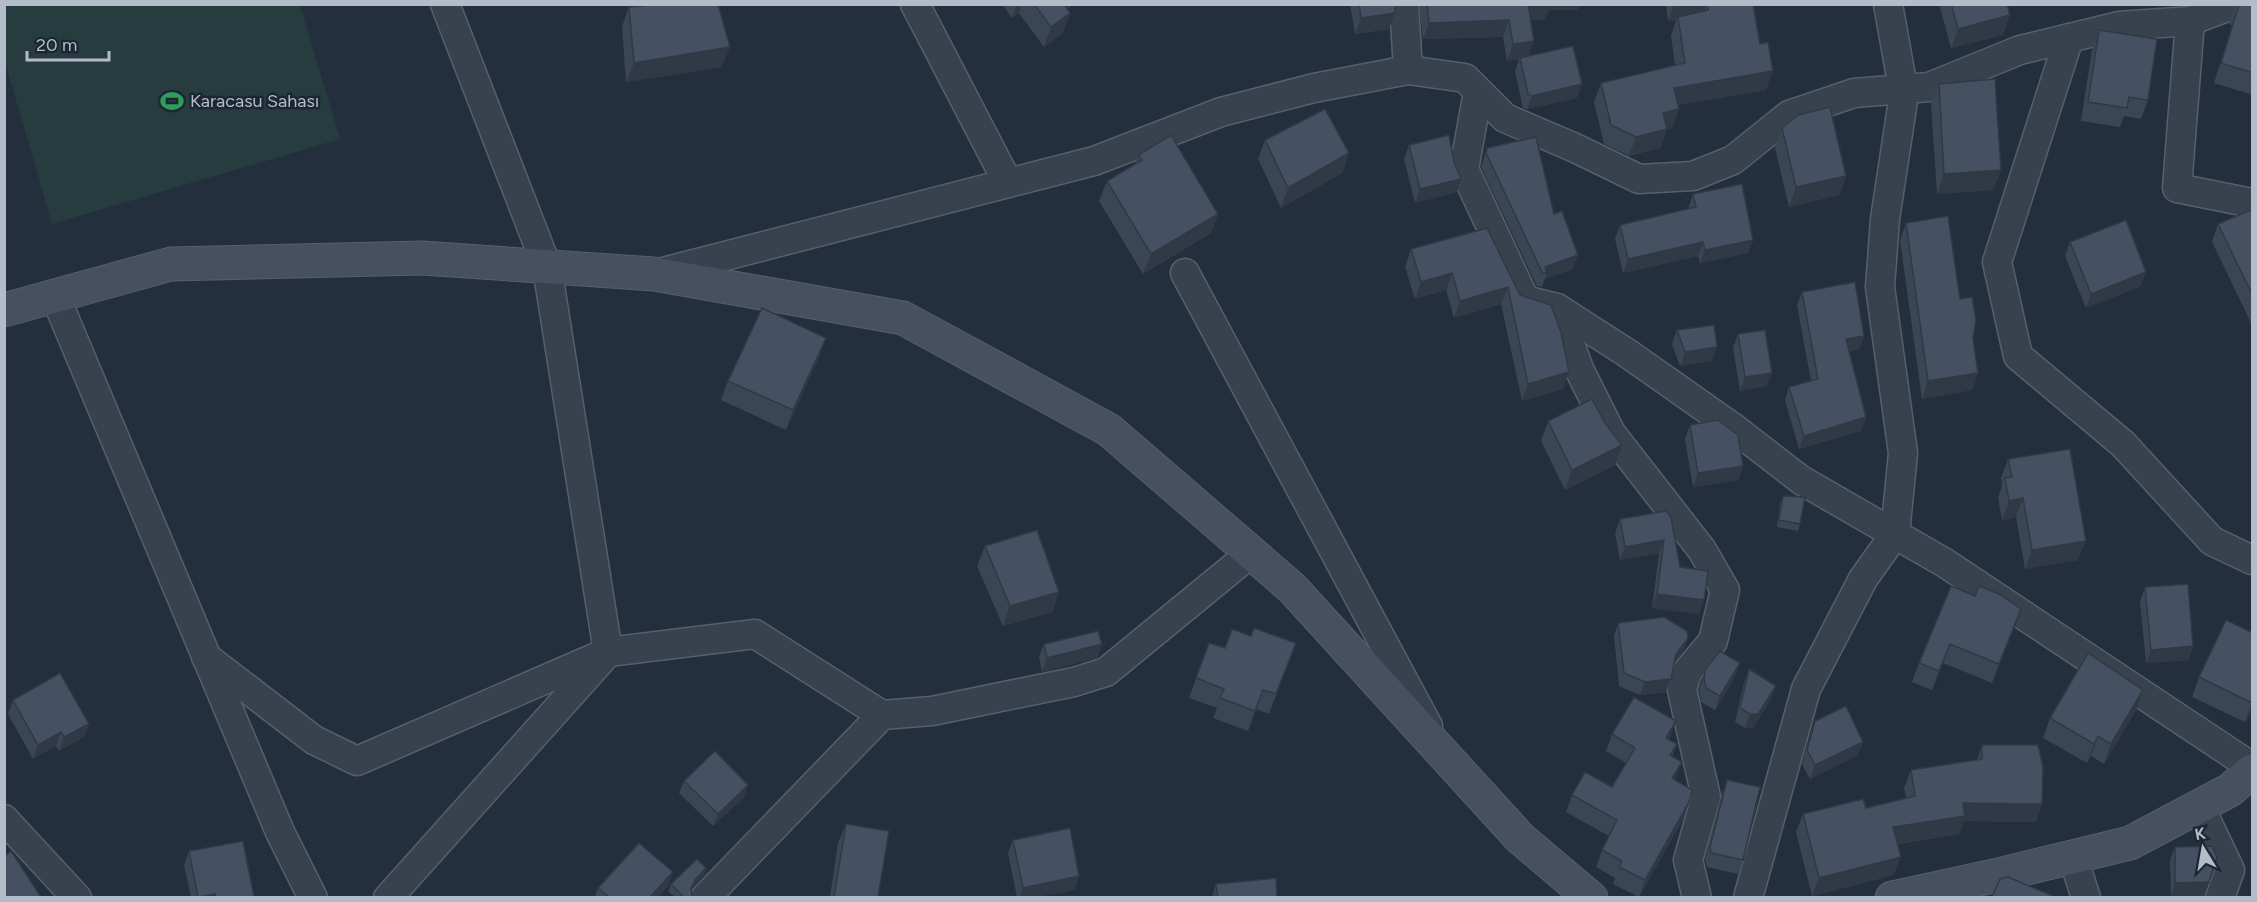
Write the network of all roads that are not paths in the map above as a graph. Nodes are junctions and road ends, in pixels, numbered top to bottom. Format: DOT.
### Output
graph roads {
  1 [pos="445,4"];
  2 [pos="915,4"];
  3 [pos="1404,4"];
  4 [pos="1888,4"];
  5 [pos="2235,4"];
  6 [pos="2116,15"];
  7 [pos="2190,21"];
  8 [pos="2069,38"];
  9 [pos="1408,70"];
  10 [pos="1903,89"];
  11 [pos="1478,92"];
  12 [pos="1008,183"];
  13 [pos="2253,203"];
  14 [pos="547,267"];
  15 [pos="1185,273"];
  16 [pos="654,274"];
  17 [pos="55,296"];
  18 [pos="1557,308"];
  19 [pos="4,310"];
  20 [pos="1895,534"];
  21 [pos="1251,553"];
  22 [pos="2253,560"];
  23 [pos="608,651"];
  24 [pos="206,657"];
  25 [pos="882,715"];
  26 [pos="1438,746"];
  27 [pos="2253,769"];
  28 [pos="2200,807"];
  29 [pos="7,827"];
  30 [pos="2073,857"];
  31 [pos="1904,896"];
  32 [pos="77,897"];
  33 [pos="313,897"];
  34 [pos="388,897"];
  35 [pos="705,897"];
  36 [pos="1591,897"];
  37 [pos="1697,897"];
  38 [pos="1748,897"];
  39 [pos="2086,897"];
  40 [pos="2220,897"];
  1 -- 14 [label="street"];
  2 -- 12 [label="street"];
  3 -- 9 [label="street"];
  4 -- 10 [label="street"];
  5 -- 7 [label="street"];
  6 -- 7 [label="street"];
  6 -- 8 [label="street"];
  7 -- 13 [label="street"];
  8 -- 10 [label="street"];
  8 -- 22 [label="street"];
  9 -- 11 [label="street"];
  9 -- 12 [label="street"];
  10 -- 11 [label="street"];
  10 -- 20 [label="street"];
  11 -- 18 [label="street"];
  12 -- 16 [label="street"];
  14 -- 16 [label="main road"];
  14 -- 17 [label="main road"];
  14 -- 23 [label="street"];
  15 -- 26 [label="street"];
  16 -- 21 [label="main road"];
  17 -- 19 [label="main road"];
  17 -- 24 [label="street"];
  18 -- 20 [label="street"];
  18 -- 37 [label="street"];
  20 -- 27 [label="street"];
  20 -- 38 [label="street"];
  21 -- 25 [label="street"];
  21 -- 26 [label="main road"];
  23 -- 24 [label="street"];
  23 -- 25 [label="street"];
  23 -- 34 [label="street"];
  24 -- 33 [label="street"];
  25 -- 35 [label="street"];
  26 -- 36 [label="main road"];
  27 -- 28 [label="main road"];
  28 -- 30 [label="main road"];
  28 -- 40 [label="street"];
  29 -- 32 [label="street"];
  30 -- 31 [label="main road"];
  30 -- 39 [label="street"];
}
